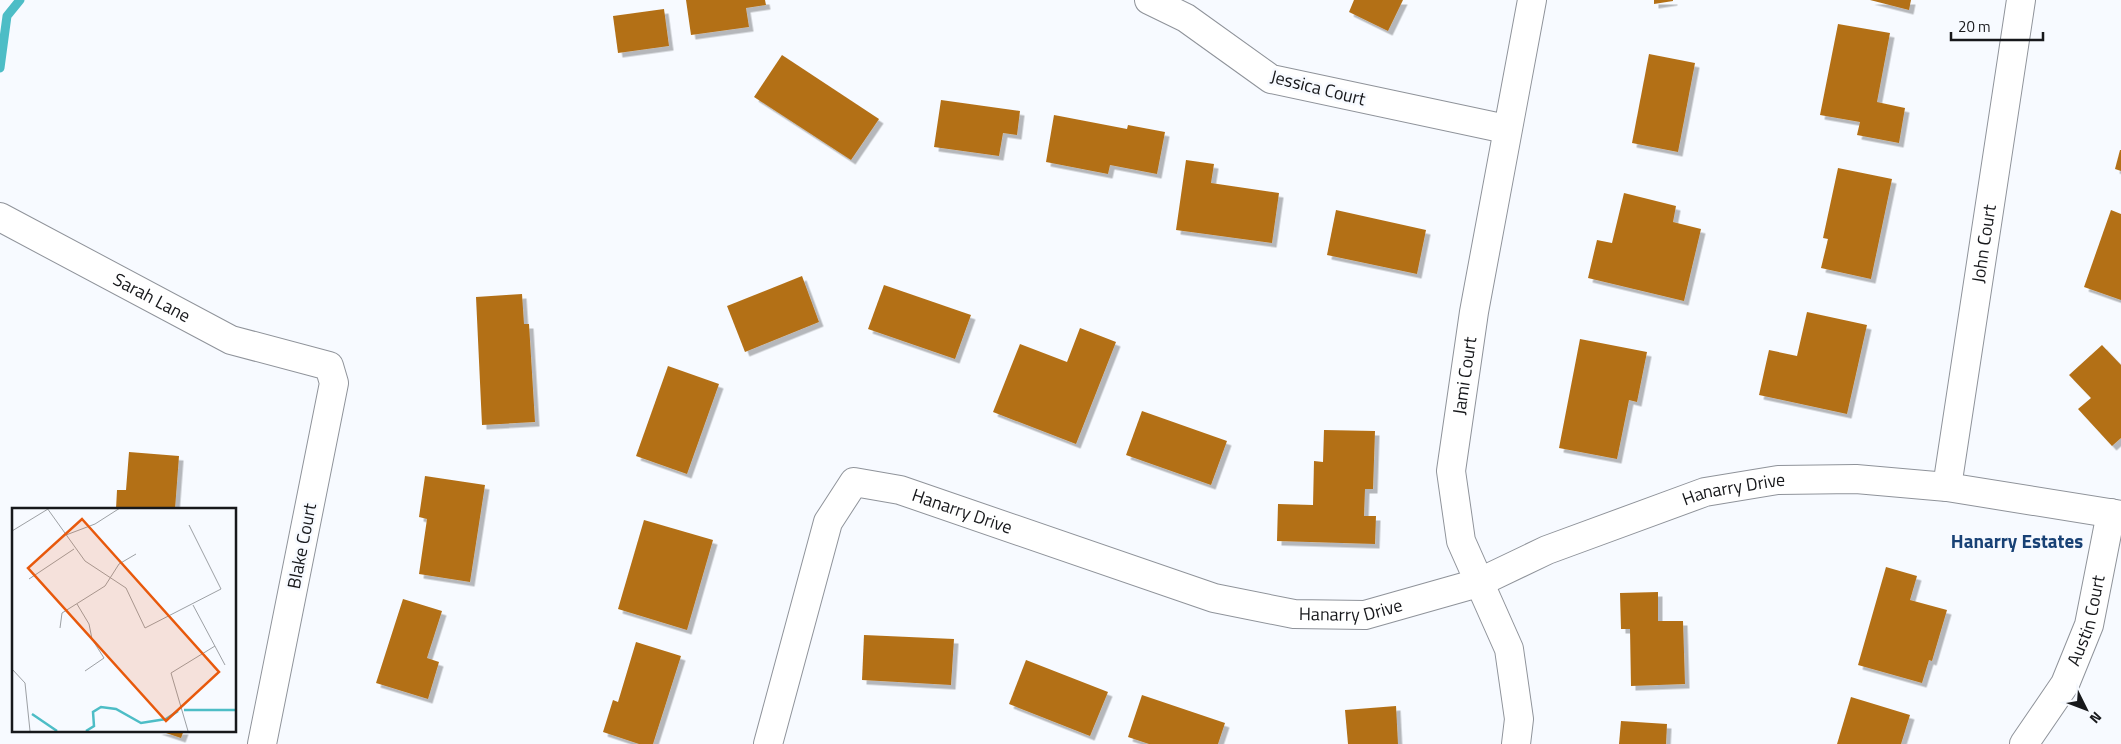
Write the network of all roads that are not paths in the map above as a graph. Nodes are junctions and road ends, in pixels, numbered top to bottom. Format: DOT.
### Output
graph roads {
  1 [pos="1149,0"];
  2 [pos="1532,0"];
  3 [pos="2021,0"];
  4 [pos="1506,129"];
  5 [pos="0,217"];
  6 [pos="311,360"];
  7 [pos="1947,486"];
  8 [pos="2116,514"];
  9 [pos="1478,583"];
  10 [pos="262,744"];
  11 [pos="768,744"];
  12 [pos="1516,744"];
  13 [pos="2024,744"];
  1 -- 4 [label="street, Jessica Court"];
  2 -- 4 [label="street, Jami Court"];
  3 -- 7 [label="street, John Court"];
  4 -- 9 [label="street, Jami Court"];
  5 -- 6 [label="street, Sarah Lane"];
  6 -- 10 [label="street, Blake Court"];
  7 -- 8 [label="street, Hanarry Drive"];
  7 -- 9 [label="street, Hanarry Drive"];
  8 -- 13 [label="street, Austin Court"];
  9 -- 11 [label="street, Hanarry Drive"];
  9 -- 12 [label="street, Jami Court"];
}
